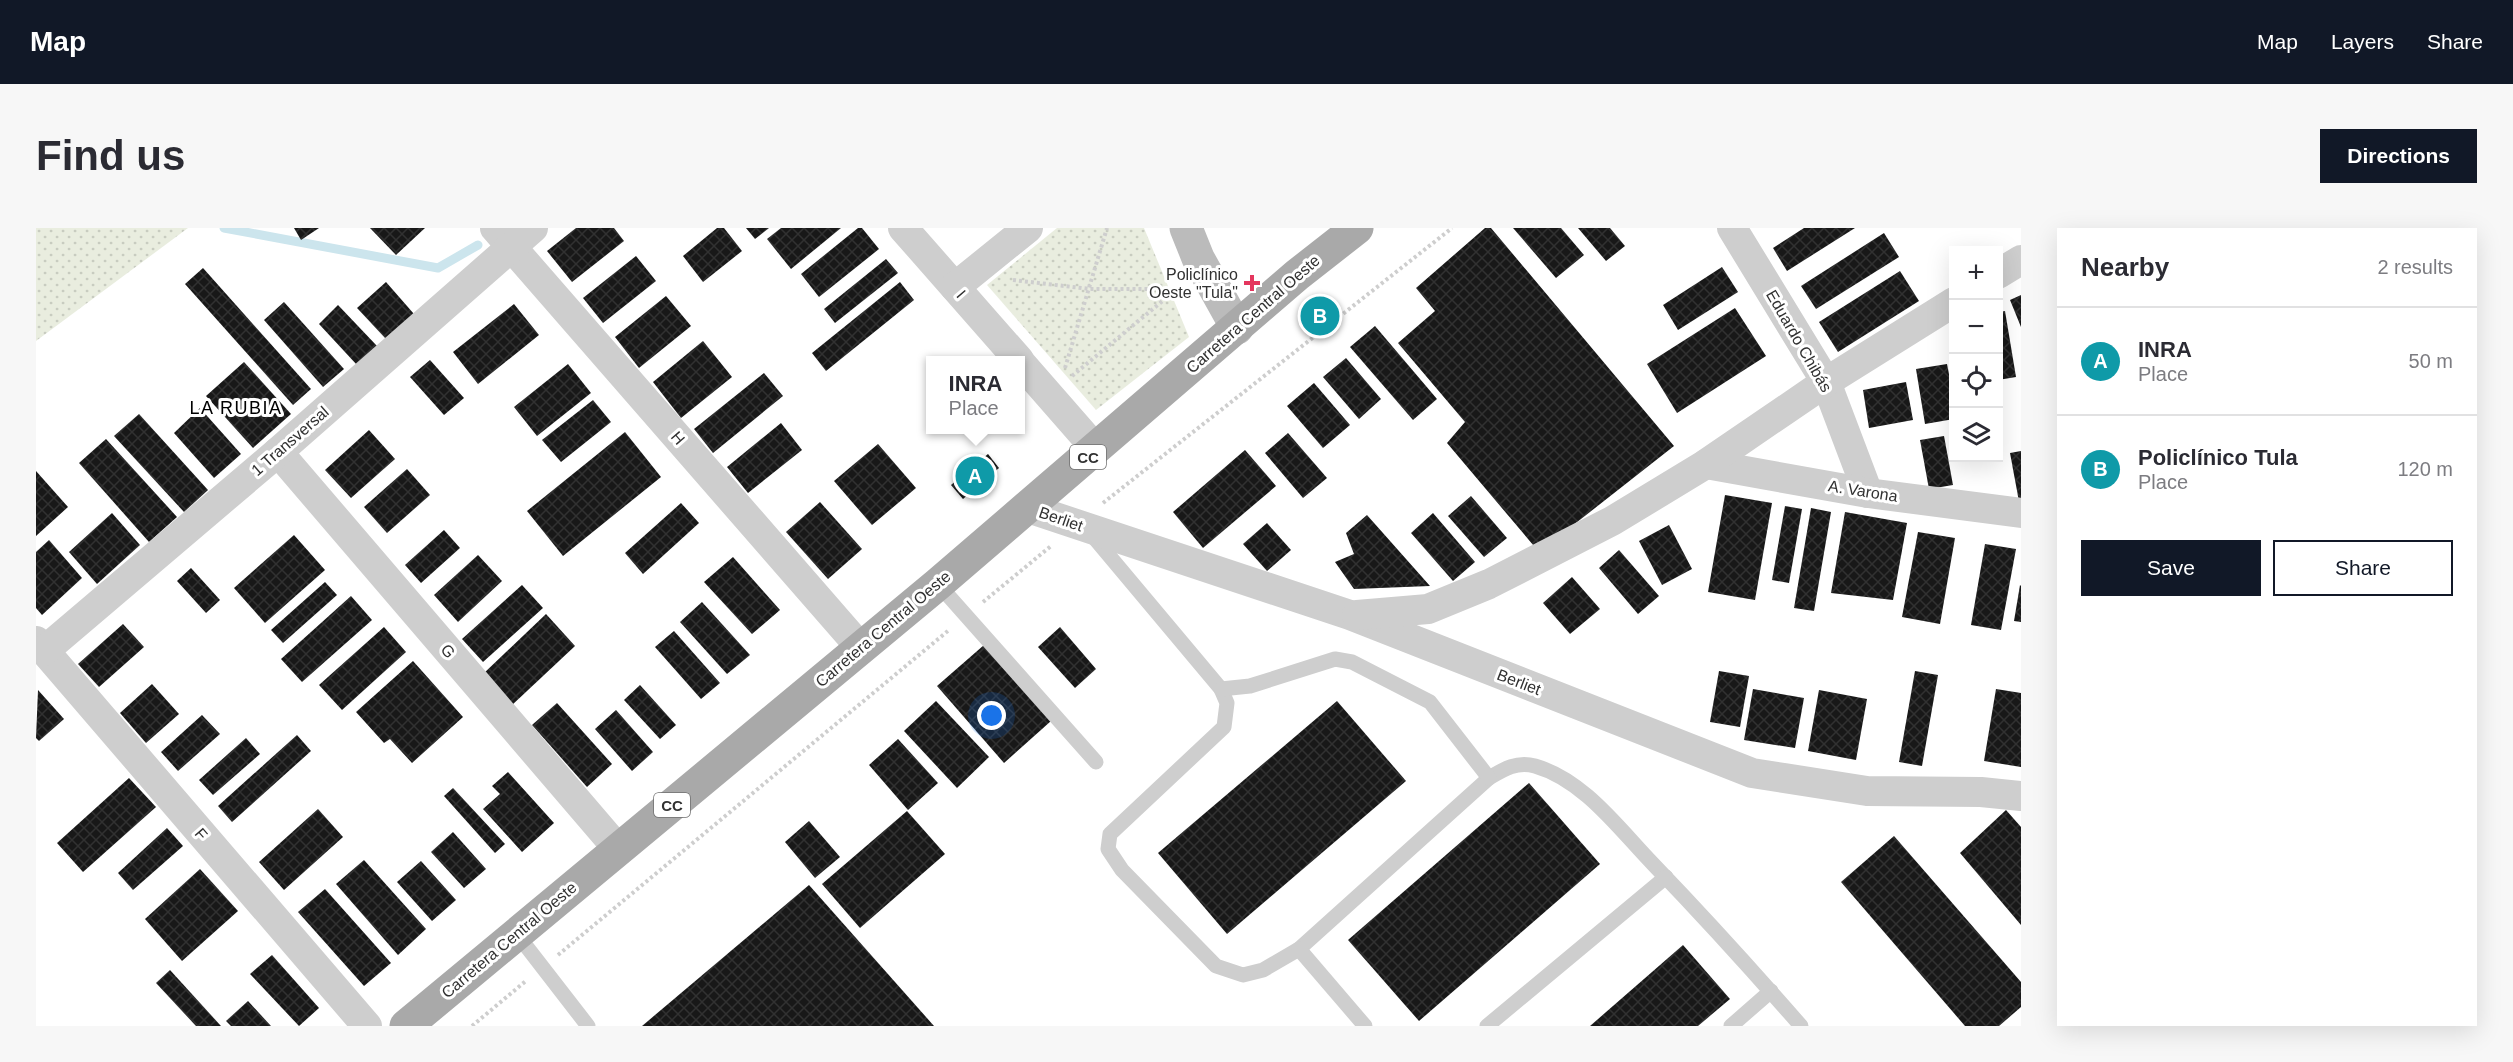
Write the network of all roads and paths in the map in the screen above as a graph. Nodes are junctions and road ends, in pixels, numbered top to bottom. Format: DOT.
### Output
graph roads {
  1 [pos="903,228"];
  2 [pos="1028,228"];
  3 [pos="1107,228"];
  4 [pos="1186,228"];
  5 [pos="1357,228"];
  6 [pos="1732,228"];
  7 [pos="513,234"];
  8 [pos="2021,260"];
  9 [pos="1203,267"];
  10 [pos="2003,271"];
  11 [pos="962,281"];
  12 [pos="1090,289"];
  13 [pos="1177,289"];
  14 [pos="1949,305"];
  15 [pos="1237,328"];
  16 [pos="1015,356"];
  17 [pos="1025,366"];
  18 [pos="1826,382"];
  19 [pos="1054,391"];
  20 [pos="1096,449"];
  21 [pos="278,452"];
  22 [pos="1706,464"];
  23 [pos="1868,493"];
  24 [pos="1028,508"];
  25 [pos="2021,513"];
  26 [pos="1085,527"];
  27 [pos="938,584"];
  28 [pos="1350,615"];
  29 [pos="40,646"];
  30 [pos="861,648"];
  31 [pos="1221,689"];
  32 [pos="1096,762"];
  33 [pos="1489,778"];
  34 [pos="2016,801"];
  35 [pos="619,850"];
  36 [pos="1666,878"];
  37 [pos="516,933"];
  38 [pos="1299,949"];
  39 [pos="1771,991"];
  40 [pos="367,1026"];
  41 [pos="406,1026"];
  42 [pos="588,1026"];
  43 [pos="1365,1026"];
  44 [pos="1487,1026"];
  45 [pos="1731,1026"];
  46 [pos="1801,1026"];
  1 -- 11 [label="street, I"];
  2 -- 11 [label="street"];
  3 -- 12 [label="path"];
  4 -- 9 [label="main road"];
  5 -- 15 [label="main road, Carretera Central Oeste / CC"];
  6 -- 18 [label="street, Eduardo Chibás"];
  7 -- 21 [label="street, 1 Transversal"];
  7 -- 30 [label="street, H"];
  8 -- 10 [label="street"];
  9 -- 13 [label="path"];
  9 -- 15 [label="main road"];
  11 -- 12 [label="path"];
  11 -- 16 [label="street, I"];
  12 -- 13 [label="path"];
  12 -- 19 [label="path"];
  13 -- 19 [label="path"];
  14 -- 18 [label="street"];
  15 -- 20 [label="main road, Carretera Central Oeste / CC"];
  17 -- 19 [label="street, I"];
  18 -- 22 [label="street"];
  18 -- 23 [label="street, Eduardo Chibás"];
  19 -- 20 [label="street, I"];
  20 -- 24 [label="main road, Carretera Central Oeste / CC"];
  21 -- 29 [label="street, 1 Transversal"];
  21 -- 35 [label="street, G"];
  22 -- 23 [label="street, A. Varona"];
  22 -- 28 [label="street"];
  23 -- 25 [label="street, A. Varona"];
  24 -- 26 [label="street, Berliet"];
  24 -- 27 [label="main road, Carretera Central Oeste / CC"];
  26 -- 28 [label="street, Berliet"];
  26 -- 31 [label="lane"];
  27 -- 30 [label="main road, Carretera Central Oeste / CC"];
  27 -- 32 [label="lane"];
  28 -- 34 [label="street, Berliet"];
  29 -- 40 [label="street, F"];
  30 -- 35 [label="main road, Carretera Central Oeste / CC"];
  31 -- 33 [label="lane"];
  31 -- 38 [label="lane"];
  33 -- 36 [label="lane"];
  33 -- 38 [label="lane"];
  35 -- 37 [label="main road, Carretera Central Oeste / CC"];
  36 -- 39 [label="lane"];
  36 -- 44 [label="lane"];
  37 -- 41 [label="main road, Carretera Central Oeste / CC"];
  37 -- 42 [label="lane"];
  38 -- 43 [label="lane"];
  39 -- 45 [label="lane"];
  39 -- 46 [label="lane"];
}
